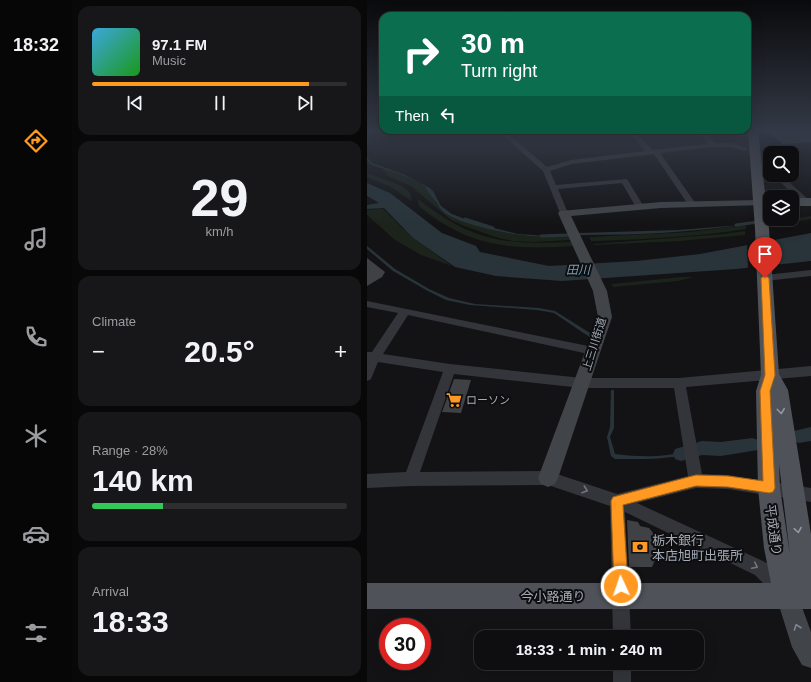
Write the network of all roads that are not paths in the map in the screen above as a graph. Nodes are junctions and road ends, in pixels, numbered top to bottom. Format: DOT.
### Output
graph roads {
  1 [pos="537,162"];
  2 [pos="572,162"];
  3 [pos="660,162"];
  4 [pos="758,162"];
  5 [pos="546,170"];
  6 [pos="785,182"];
  7 [pos="553,187"];
  8 [pos="763,191"];
  9 [pos="808,202"];
  10 [pos="763,203"];
  11 [pos="692,204"];
  12 [pos="640,207"];
  13 [pos="564,213"];
  14 [pos="763,220"];
  15 [pos="811,272"];
  16 [pos="765,278"];
  17 [pos="367,304"];
  18 [pos="405,311"];
  19 [pos="593,351"];
  20 [pos="370,357"];
  21 [pos="450,369"];
  22 [pos="811,371"];
  23 [pos="770,375"];
  24 [pos="367,376"];
  25 [pos="583,383"];
  26 [pos="679,383"];
  27 [pos="548,478"];
  28 [pos="411,479"];
  29 [pos="696,480"];
  30 [pos="367,481"];
  31 [pos="769,488"];
  32 [pos="801,493"];
  33 [pos="617,501"];
  34 [pos="803,594"];
  35 [pos="367,596"];
  36 [pos="621,596"];
  37 [pos="622,630"];
  38 [pos="811,656"];
  39 [pos="622,670"];
  40 [pos="622,682"];
  1 -- 5 [label="street"];
  2 -- 5 [label="street"];
  3 -- 11 [label="street"];
  4 -- 8 [label="main road, 平成通り"];
  5 -- 7 [label="street"];
  6 -- 9 [label="street"];
  7 -- 12 [label="street"];
  7 -- 13 [label="street"];
  10 -- 11 [label="street"];
  11 -- 12 [label="street"];
  12 -- 13 [label="street"];
  13 -- 19 [label="street, 上三川街道"];
  14 -- 16 [label="main road, 平成通り"];
  15 -- 16 [label="street"];
  16 -- 23 [label="main road, 平成通り"];
  17 -- 18 [label="street"];
  18 -- 19 [label="street"];
  18 -- 20 [label="street"];
  19 -- 25 [label="street, 上三川街道"];
  20 -- 21 [label="street"];
  20 -- 24 [label="street"];
  21 -- 25 [label="street"];
  21 -- 28 [label="street"];
  22 -- 23 [label="street"];
  23 -- 26 [label="street"];
  23 -- 31 [label="main road, 平成通り"];
  23 -- 32 [label="main road, 平成通り, one-way"];
  25 -- 26 [label="street"];
  25 -- 27 [label="street, 上三川街道"];
  26 -- 29 [label="street"];
  27 -- 28 [label="street"];
  27 -- 33 [label="street, one-way"];
  28 -- 30 [label="street"];
  29 -- 31 [label="street"];
  29 -- 33 [label="street"];
  31 -- 32 [label="street"];
  31 -- 34 [label="main road, 平成通り"];
  32 -- 34 [label="main road, 平成通り, one-way"];
  33 -- 34 [label="street, one-way"];
  33 -- 36 [label="street"];
  34 -- 36 [label="main road, 今小路通り"];
  38 -- 34 [label="street, 平成通り, one-way"];
  35 -- 36 [label="main road, 今小路通り"];
  36 -- 37 [label="street"];
  39 -- 40 [label="street"];
}
